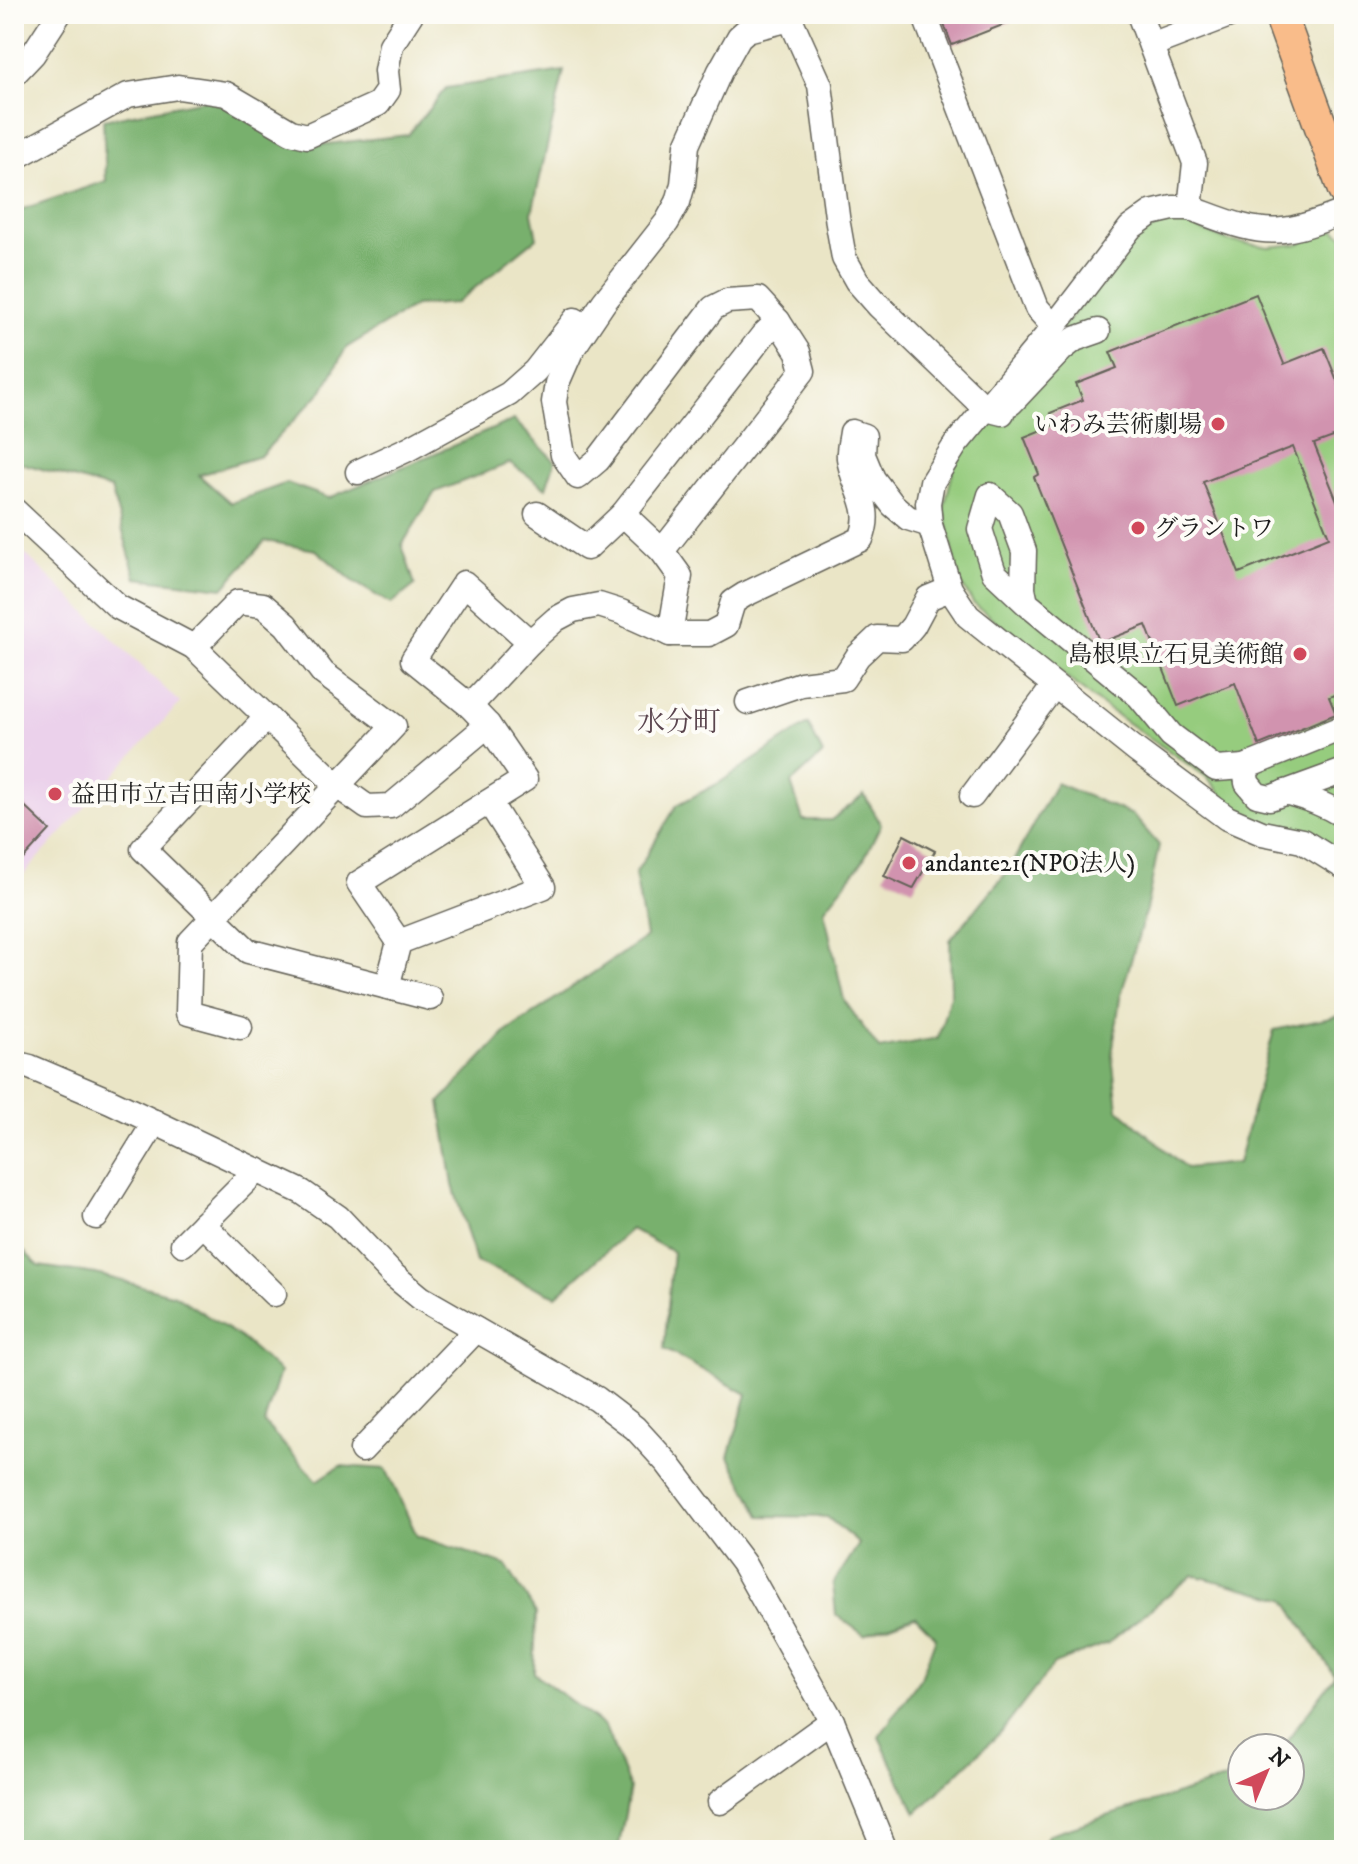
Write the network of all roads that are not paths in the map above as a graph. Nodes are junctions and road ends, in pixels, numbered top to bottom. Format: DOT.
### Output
graph roads {
  1 [pos="59,14"];
  2 [pos="411,14"];
  3 [pos="924,14"];
  4 [pos="1139,14"];
  5 [pos="1232,14"];
  6 [pos="1280,14"];
  7 [pos="789,17"];
  8 [pos="1151,45"];
  9 [pos="14,74"];
  10 [pos="14,158"];
  11 [pos="1344,190"];
  12 [pos="1190,208"];
  13 [pos="1344,212"];
  14 [pos="604,302"];
  15 [pos="778,321"];
  16 [pos="1054,327"];
  17 [pos="1098,331"];
  18 [pos="986,409"];
  19 [pos="358,472"];
  20 [pos="14,510"];
  21 [pos="537,514"];
  22 [pos="623,514"];
  23 [pos="930,525"];
  24 [pos="662,551"];
  25 [pos="950,589"];
  26 [pos="1026,603"];
  27 [pos="670,634"];
  28 [pos="530,642"];
  29 [pos="194,647"];
  30 [pos="1054,686"];
  31 [pos="748,702"];
  32 [pos="470,706"];
  33 [pos="267,717"];
  34 [pos="488,725"];
  35 [pos="1344,727"];
  36 [pos="1245,767"];
  37 [pos="1344,771"];
  38 [pos="339,787"];
  39 [pos="1285,792"];
  40 [pos="972,796"];
  41 [pos="489,802"];
  42 [pos="1344,816"];
  43 [pos="1344,867"];
  44 [pos="213,918"];
  45 [pos="399,942"];
  46 [pos="387,987"];
  47 [pos="430,998"];
  48 [pos="240,1027"];
  49 [pos="14,1063"];
  50 [pos="155,1122"];
  51 [pos="257,1170"];
  52 [pos="96,1217"];
  53 [pos="203,1224"];
  54 [pos="183,1244"];
  55 [pos="274,1294"];
  56 [pos="476,1330"];
  57 [pos="362,1450"];
  58 [pos="832,1721"];
  59 [pos="720,1802"];
  60 [pos="885,1850"];
  1 -- 9 [label="street"];
  2 -- 10 [label="street"];
  3 -- 16 [label="street"];
  4 -- 8 [label="street"];
  5 -- 8 [label="street"];
  6 -- 11 [label="main road"];
  7 -- 14 [label="street"];
  7 -- 18 [label="street"];
  8 -- 12 [label="street"];
  12 -- 13 [label="street"];
  12 -- 16 [label="street"];
  14 -- 15 [label="street"];
  14 -- 19 [label="street"];
  15 -- 22 [label="street"];
  15 -- 24 [label="street"];
  16 -- 18 [label="street"];
  17 -- 18 [label="street"];
  18 -- 23 [label="street"];
  20 -- 29 [label="street"];
  21 -- 22 [label="street"];
  22 -- 24 [label="street"];
  23 -- 25 [label="street"];
  23 -- 27 [label="street"];
  24 -- 27 [label="street"];
  25 -- 30 [label="street"];
  25 -- 31 [label="street"];
  26 -- 36 [label="street"];
  27 -- 28 [label="street"];
  28 -- 32 [label="street"];
  28 -- 32 [label="street"];
  29 -- 33 [label="street"];
  29 -- 38 [label="street"];
  30 -- 40 [label="street"];
  30 -- 43 [label="street"];
  32 -- 34 [label="street"];
  33 -- 38 [label="street"];
  33 -- 44 [label="street"];
  34 -- 38 [label="street"];
  34 -- 41 [label="street"];
  35 -- 36 [label="street"];
  36 -- 39 [label="street"];
  37 -- 39 [label="street"];
  38 -- 44 [label="street"];
  39 -- 42 [label="street"];
  41 -- 45 [label="street"];
  41 -- 45 [label="street"];
  44 -- 46 [label="street"];
  44 -- 48 [label="street"];
  45 -- 46 [label="street"];
  46 -- 47 [label="street"];
  49 -- 50 [label="street"];
  50 -- 51 [label="street"];
  50 -- 52 [label="street"];
  51 -- 53 [label="street"];
  51 -- 56 [label="street"];
  53 -- 54 [label="street"];
  53 -- 55 [label="street"];
  56 -- 57 [label="street"];
  56 -- 58 [label="street"];
  58 -- 59 [label="street"];
  58 -- 60 [label="street"];
}
